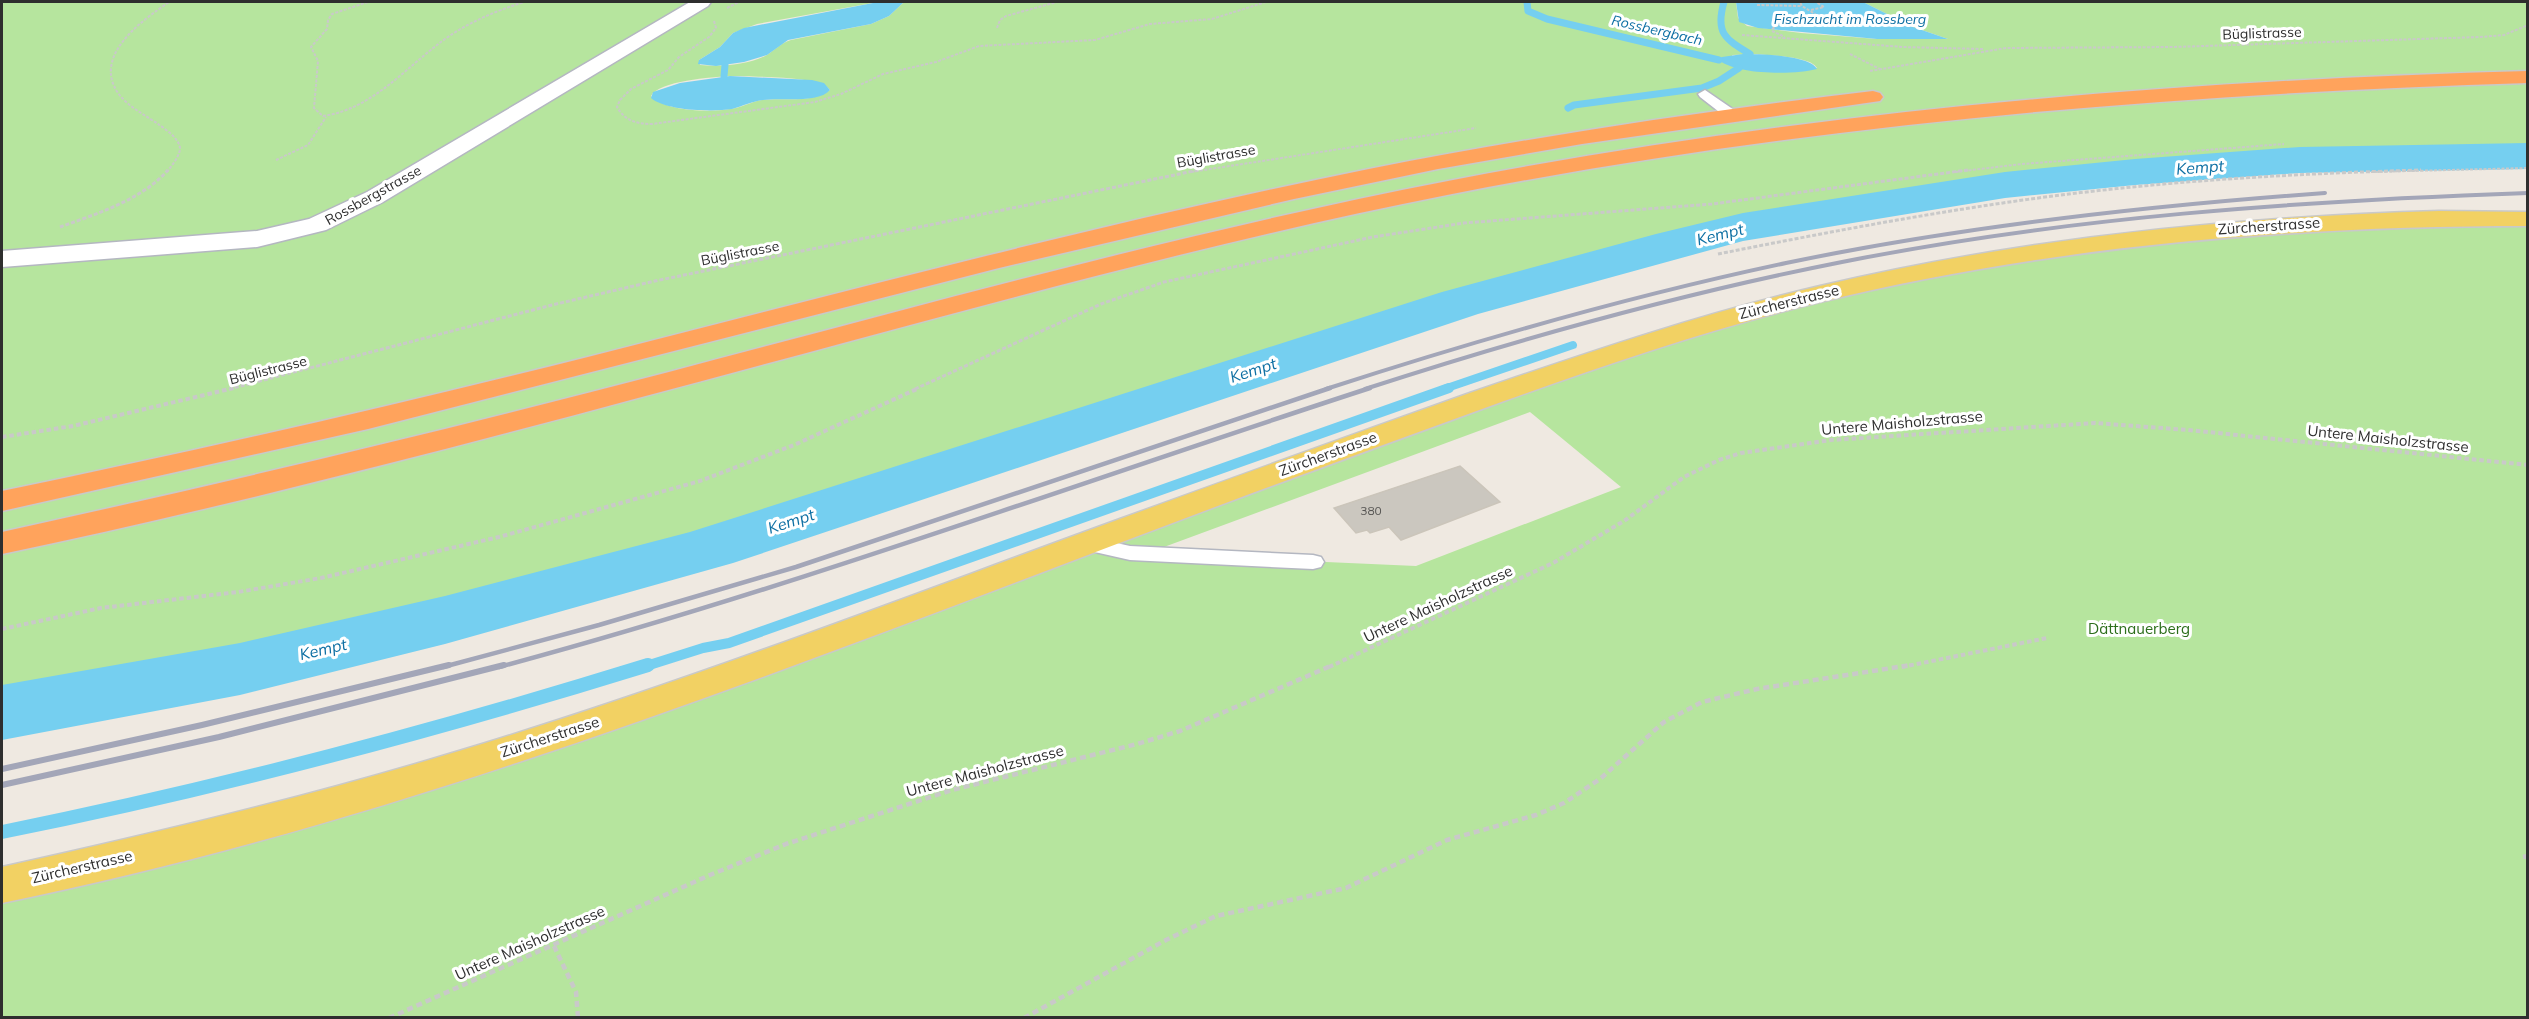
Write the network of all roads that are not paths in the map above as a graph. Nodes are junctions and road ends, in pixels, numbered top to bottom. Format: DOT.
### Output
graph roads {
  1 [pos="713,10"];
  2 [pos="2528,58"];
  3 [pos="2528,77"];
  4 [pos="1977,87"];
  5 [pos="1705,94"];
  6 [pos="1892,95"];
  7 [pos="1732,115"];
  8 [pos="2528,219"];
  9 [pos="2,259"];
  10 [pos="2,501"];
  11 [pos="2,543"];
  12 [pos="1085,543"];
  13 [pos="1313,562"];
  14 [pos="2,885"];
  1 -- 9 [label="street, Rossbergstrasse"];
  2 -- 4 [label="highway"];
  3 -- 11 [label="highway"];
  5 -- 7 [label="lane"];
  6 -- 7 [label="highway"];
  7 -- 10 [label="highway"];
  8 -- 12 [label="main road, Zürcherstrasse"];
  12 -- 13 [label="lane"];
  12 -- 14 [label="main road, Zürcherstrasse"];
}
